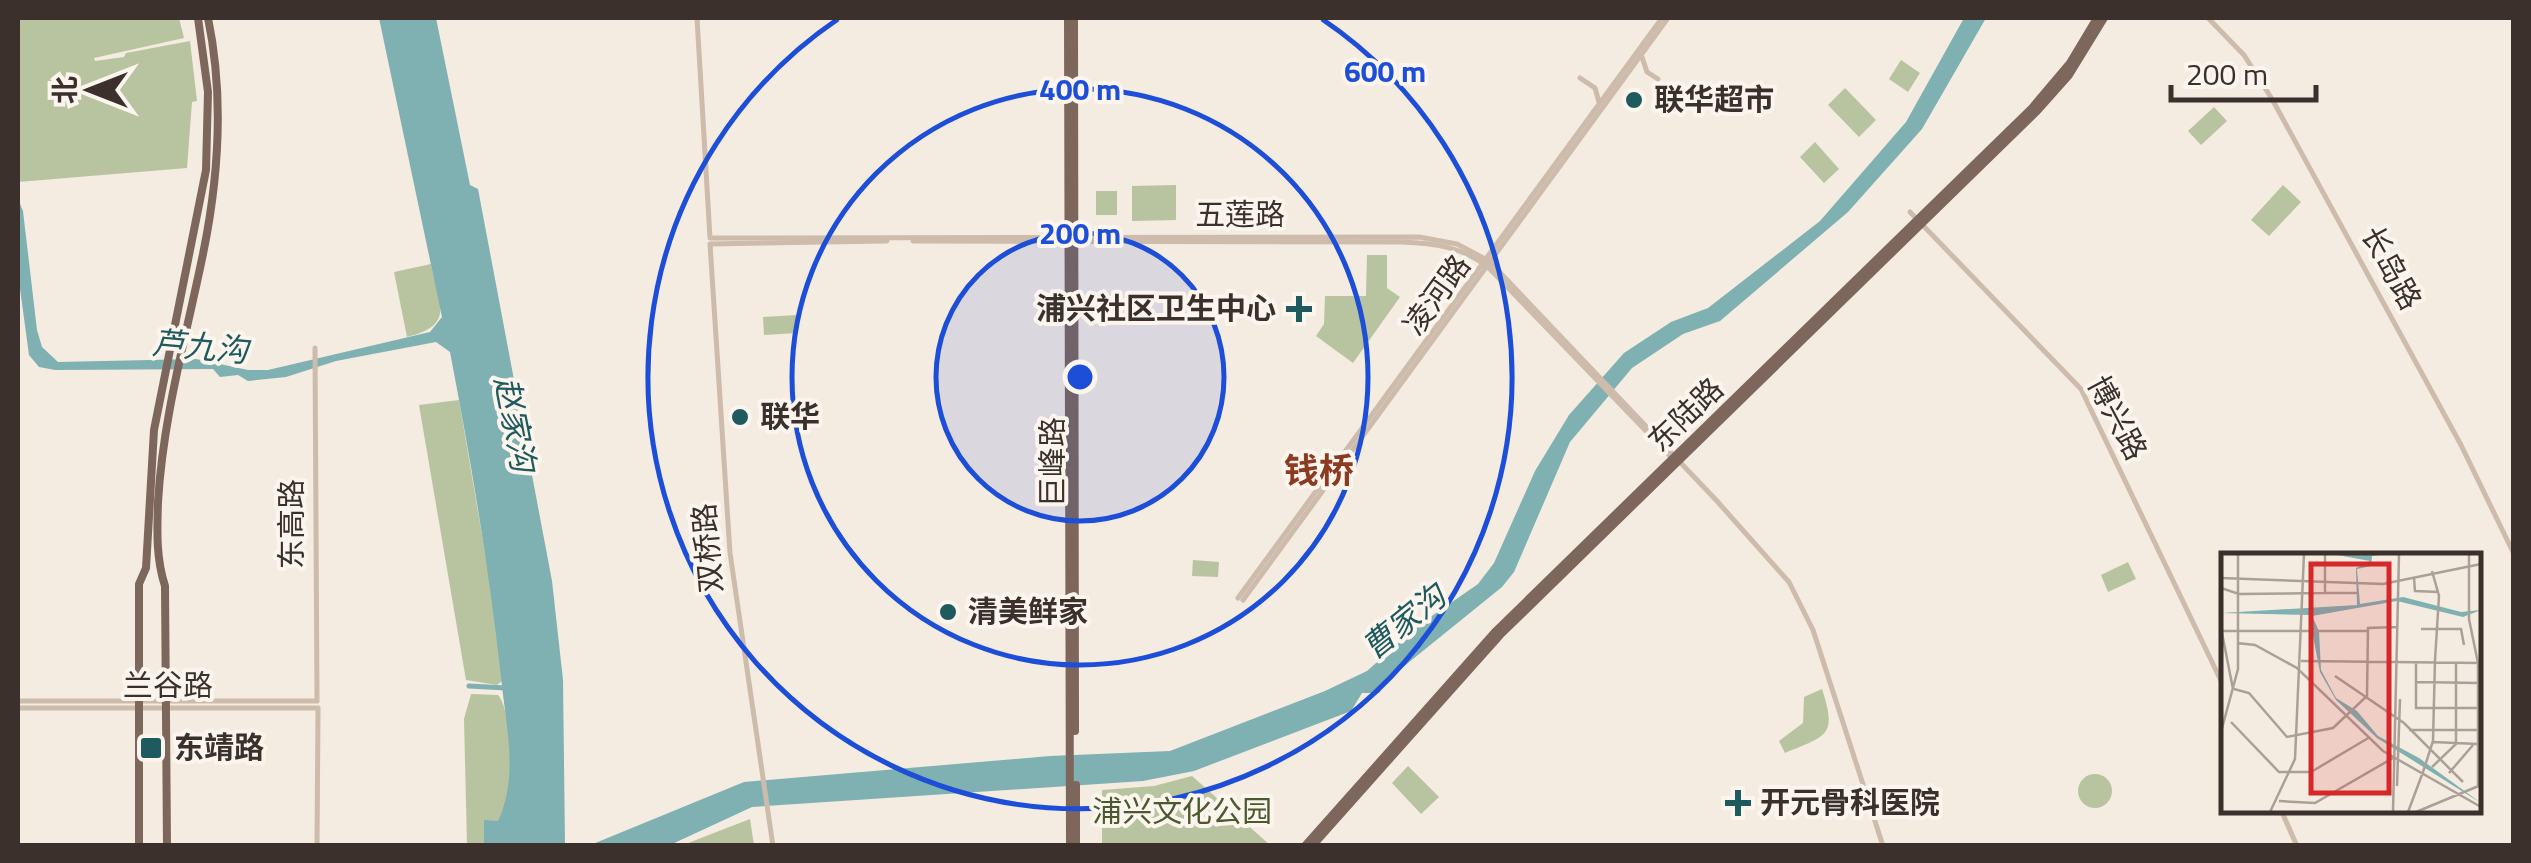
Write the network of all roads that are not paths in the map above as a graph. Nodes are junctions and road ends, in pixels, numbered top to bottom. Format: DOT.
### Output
graph roads {
  1 [pos="198,18"];
  2 [pos="208,18"];
  3 [pos="696,18"];
  4 [pos="1071,18"];
  5 [pos="1665,18"];
  6 [pos="2101,18"];
  7 [pos="2208,18"];
  8 [pos="1642,54"];
  9 [pos="1580,78"];
  10 [pos="1658,79"];
  11 [pos="1599,104"];
  12 [pos="1910,212"];
  13 [pos="1920,222"];
  14 [pos="1071,239"];
  15 [pos="710,241"];
  16 [pos="1485,262"];
  17 [pos="315,348"];
  18 [pos="1675,459"];
  19 [pos="2514,554"];
  20 [pos="1240,599"];
  21 [pos="2221,680"];
  22 [pos="318,704"];
  23 [pos="18,705"];
  24 [pos="138,705"];
  25 [pos="164,706"];
  26 [pos="2282,813"];
  27 [pos="139,846"];
  28 [pos="166,846"];
  29 [pos="317,846"];
  30 [pos="773,846"];
  31 [pos="1073,846"];
  32 [pos="1304,846"];
  33 [pos="1312,846"];
  34 [pos="1883,846"];
  35 [pos="2297,846"];
  1 -- 24 [label="main road"];
  2 -- 25 [label="main road"];
  3 -- 15 [label="street, 双桥路"];
  4 -- 14 [label="main road, 巨峰路"];
  5 -- 8 [label="street, 凌河路"];
  5 -- 11 [label="street, 凌河路"];
  6 -- 13 [label="main road, 东陆路"];
  7 -- 19 [label="street, 长岛路"];
  8 -- 10 [label="street"];
  8 -- 16 [label="street, 凌河路"];
  9 -- 11 [label="street"];
  11 -- 16 [label="street, 凌河路"];
  12 -- 13 [label="street, 博兴路"];
  13 -- 18 [label="main road, 东陆路"];
  13 -- 21 [label="street, 博兴路"];
  14 -- 15 [label="street, 五莲路"];
  14 -- 16 [label="street, 五莲路"];
  14 -- 31 [label="main road, 巨峰路"];
  15 -- 30 [label="street, 双桥路"];
  16 -- 18 [label="street, 五莲路"];
  16 -- 20 [label="street, 凌河路"];
  17 -- 22 [label="street, 东高路"];
  18 -- 32 [label="main road, 东陆路"];
  18 -- 33 [label="main road, 东陆路"];
  18 -- 34 [label="street, 五莲路"];
  22 -- 25 [label="street, 兰谷路"];
  22 -- 29 [label="street, 东高路"];
  23 -- 24 [label="street, 兰谷路"];
  24 -- 25 [label="street, 兰谷路"];
  24 -- 27 [label="main road"];
  25 -- 28 [label="main road"];
  26 -- 35 [label="street"];
}
